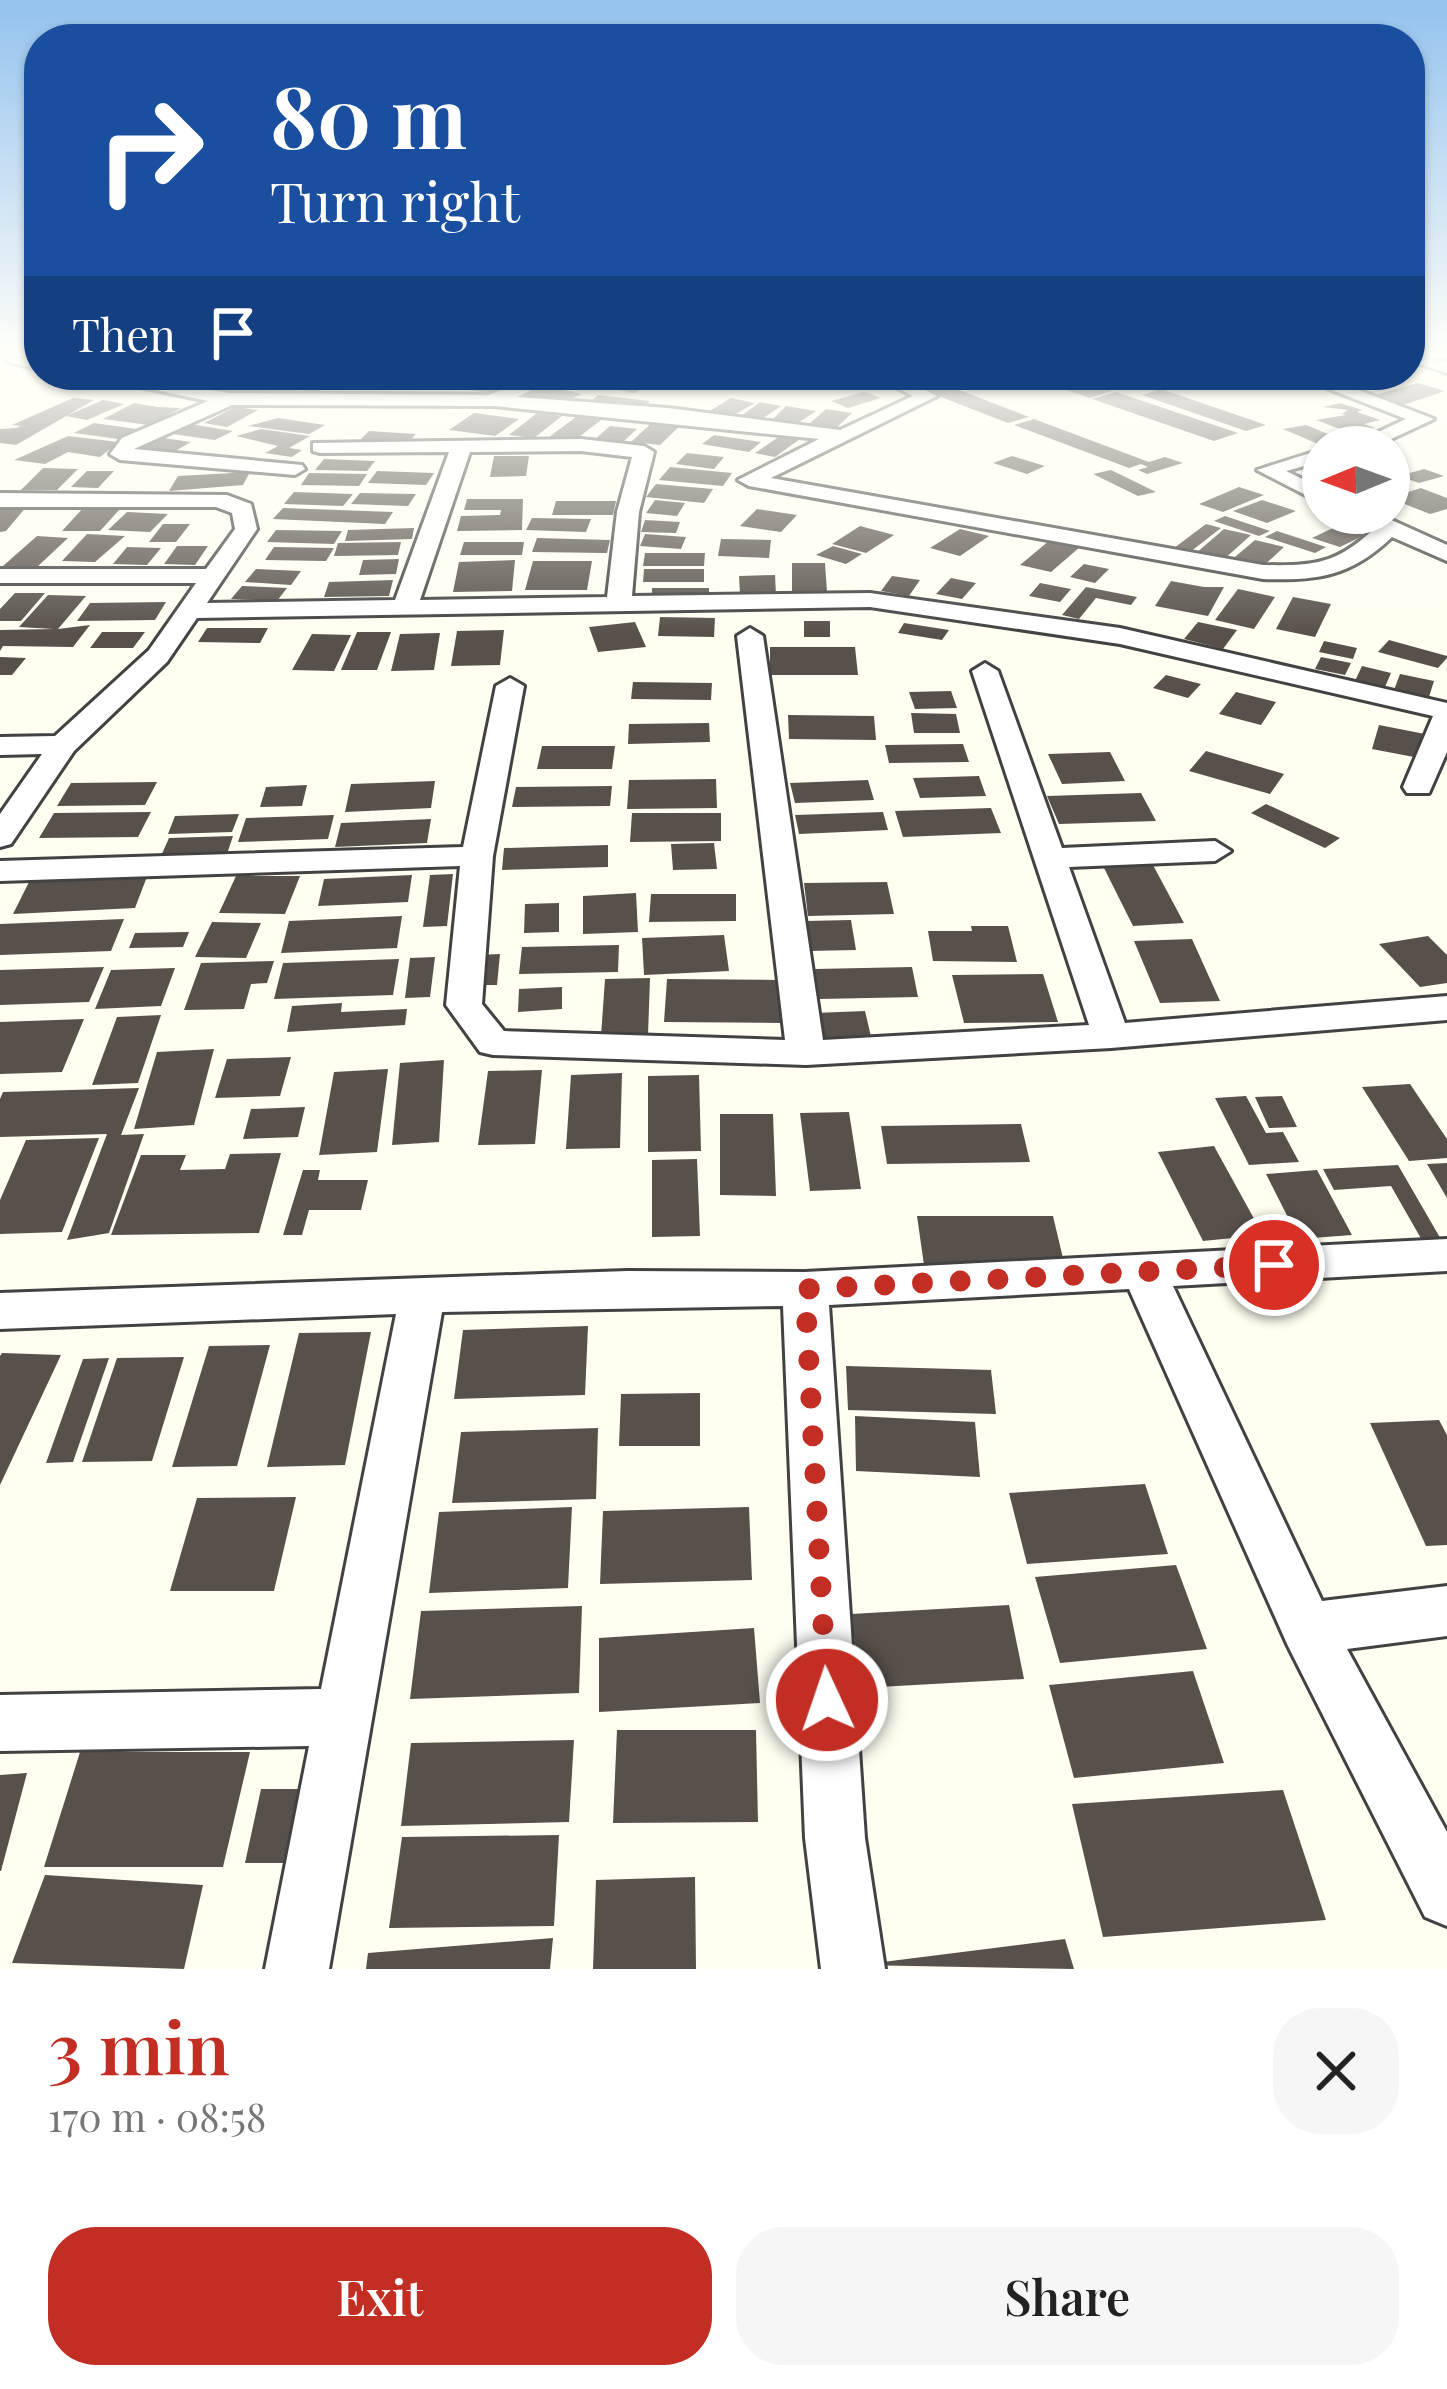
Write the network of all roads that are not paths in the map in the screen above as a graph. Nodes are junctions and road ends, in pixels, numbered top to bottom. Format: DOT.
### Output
graph roads {
  1 [pos="123,450"];
  2 [pos="318,450"];
  3 [pos="460,450"];
  4 [pos="625,450"];
  5 [pos="650,450"];
  6 [pos="819,450"];
  7 [pos="644,452"];
  8 [pos="1302,461"];
  9 [pos="296,469"];
  10 [pos="1302,487"];
  11 [pos="0,500"];
  12 [pos="243,509"];
  13 [pos="1382,534"];
  14 [pos="1405,534"];
  15 [pos="1447,554"];
  16 [pos="217,577"];
  17 [pos="2,578"];
  18 [pos="619,600"];
  19 [pos="405,606"];
  20 [pos="191,611"];
  21 [pos="750,636"];
  22 [pos="985,671"];
  23 [pos="510,686"];
  24 [pos="1447,713"];
  25 [pos="63,745"];
  26 [pos="0,746"];
  27 [pos="1418,787"];
  28 [pos="0,837"];
  29 [pos="1215,851"];
  30 [pos="476,856"];
  31 [pos="1049,858"];
  32 [pos="0,871"];
  33 [pos="1447,1008"];
  34 [pos="1111,1036"];
  35 [pos="806,1053"];
  36 [pos="1447,1255"];
  37 [pos="1144,1272"];
  38 [pos="805,1289"];
  39 [pos="422,1298"];
  40 [pos="0,1311"];
  41 [pos="1447,1611"];
  42 [pos="1307,1628"];
  43 [pos="344,1718"];
  44 [pos="0,1723"];
  45 [pos="1447,1895"];
  46 [pos="297,1969"];
  47 [pos="853,1969"];
  1 -- 9 [label="street"];
  2 -- 9 [label="street"];
  3 -- 19 [label="street"];
  4 -- 7 [label="street"];
  5 -- 7 [label="street"];
  6 -- 13 [label="street"];
  7 -- 18 [label="street"];
  8 -- 10 [label="street"];
  9 -- 12 [label="street"];
  11 -- 12 [label="street"];
  12 -- 16 [label="street"];
  14 -- 15 [label="street"];
  16 -- 17 [label="street"];
  16 -- 20 [label="street"];
  18 -- 19 [label="street"];
  18 -- 24 [label="street"];
  19 -- 20 [label="street"];
  20 -- 25 [label="street"];
  21 -- 35 [label="street"];
  22 -- 31 [label="street"];
  23 -- 30 [label="street"];
  24 -- 27 [label="street"];
  25 -- 26 [label="street"];
  25 -- 28 [label="street"];
  29 -- 31 [label="street"];
  30 -- 32 [label="street"];
  30 -- 35 [label="street"];
  31 -- 34 [label="street"];
  33 -- 34 [label="street"];
  34 -- 35 [label="street"];
  36 -- 37 [label="street"];
  37 -- 38 [label="street"];
  37 -- 42 [label="street"];
  38 -- 39 [label="street"];
  38 -- 47 [label="street"];
  39 -- 40 [label="street"];
  39 -- 43 [label="street"];
  41 -- 42 [label="street"];
  42 -- 45 [label="street"];
  43 -- 44 [label="street"];
  43 -- 46 [label="street"];
}
